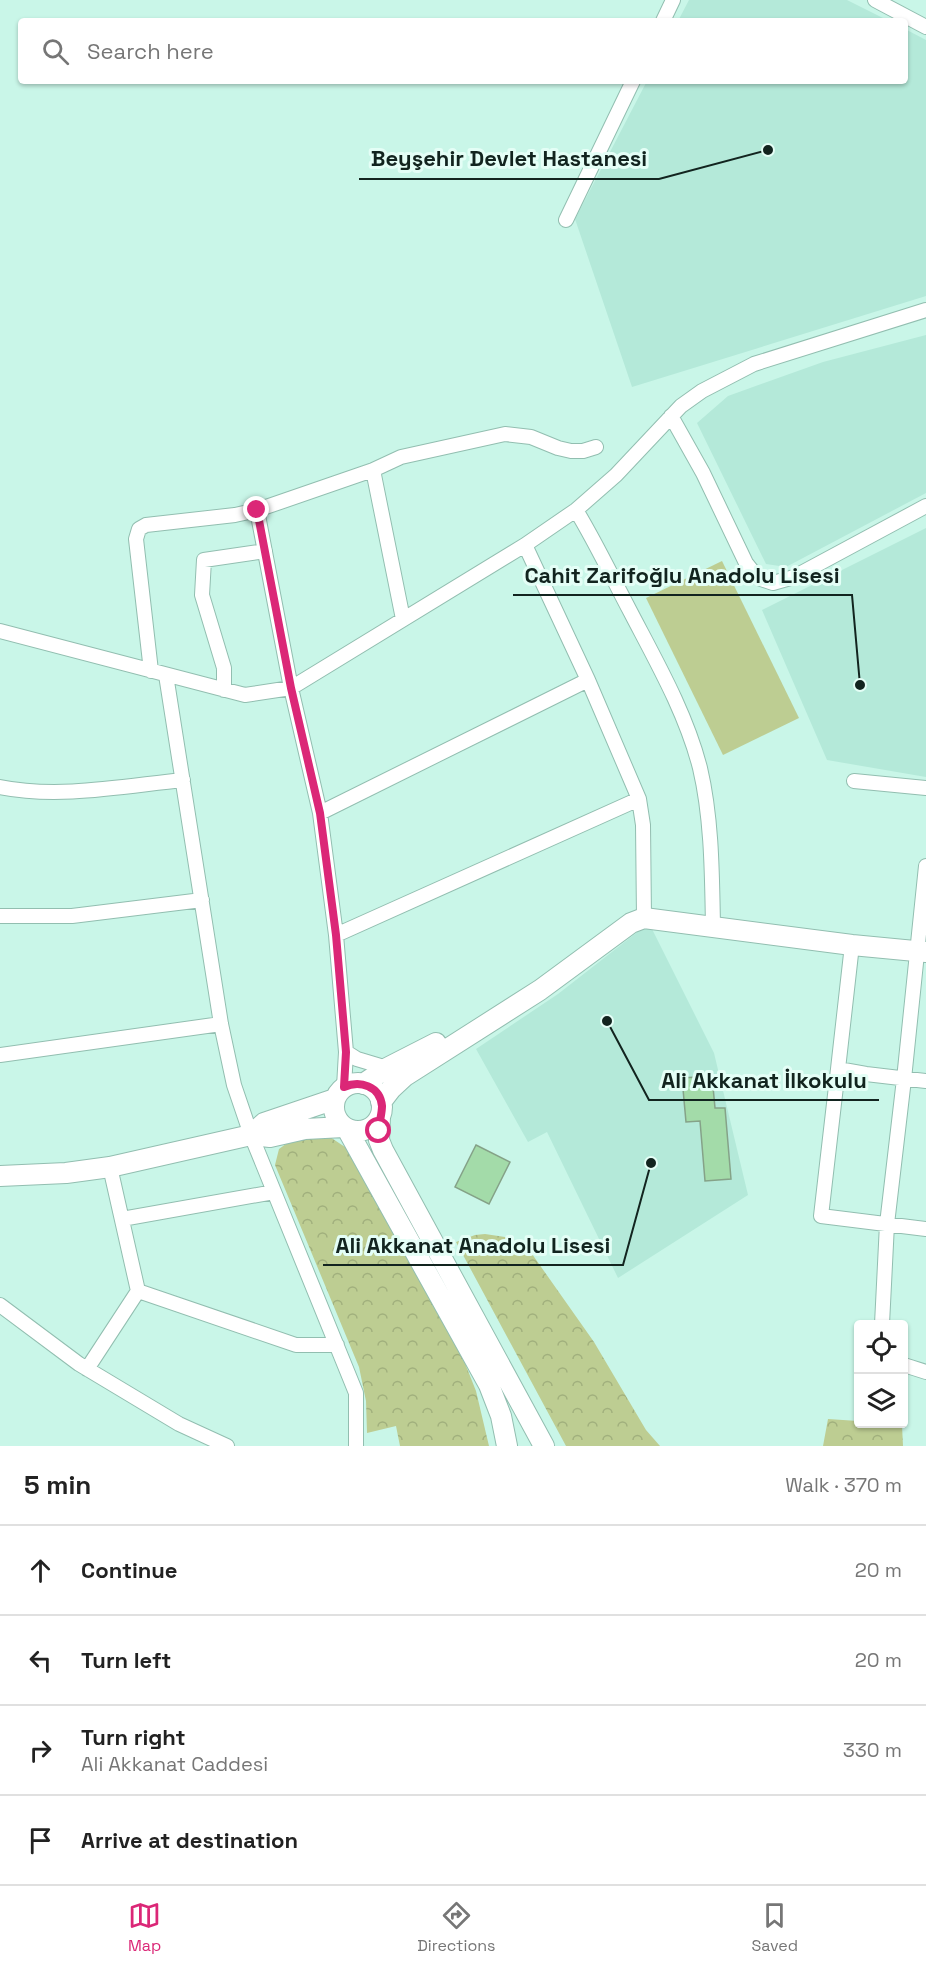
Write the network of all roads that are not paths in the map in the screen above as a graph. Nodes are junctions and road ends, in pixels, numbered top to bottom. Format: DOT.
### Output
graph roads {
  1 [pos="673,0"];
  2 [pos="875,0"];
  3 [pos="664,18"];
  4 [pos="926,27"];
  5 [pos="632,84"];
  6 [pos="566,220"];
  7 [pos="926,310"];
  8 [pos="670,416"];
  9 [pos="596,447"];
  10 [pos="373,470"];
  11 [pos="926,506"];
  12 [pos="257,510"];
  13 [pos="576,510"];
  14 [pos="525,545"];
  15 [pos="265,551"];
  16 [pos="403,620"];
  17 [pos="0,631"];
  18 [pos="152,671"];
  19 [pos="166,675"];
  20 [pos="588,680"];
  21 [pos="291,688"];
  22 [pos="224,690"];
  23 [pos="183,780"];
  24 [pos="854,781"];
  25 [pos="0,787"];
  26 [pos="926,788"];
  27 [pos="639,799"];
  28 [pos="320,813"];
  29 [pos="926,866"];
  30 [pos="202,900"];
  31 [pos="0,916"];
  32 [pos="644,918"];
  33 [pos="713,927"];
  34 [pos="336,935"];
  35 [pos="852,945"];
  36 [pos="921,951"];
  37 [pos="540,990"];
  38 [pos="221,1024"];
  39 [pos="346,1052"];
  40 [pos="0,1055"];
  41 [pos="387,1068"];
  42 [pos="838,1069"];
  43 [pos="904,1079"];
  44 [pos="926,1081"];
  45 [pos="347,1090"];
  46 [pos="380,1109"];
  47 [pos="346,1128"];
  48 [pos="251,1135"];
  49 [pos="110,1167"];
  50 [pos="0,1176"];
  51 [pos="274,1192"];
  52 [pos="122,1219"];
  53 [pos="886,1224"];
  54 [pos="926,1229"];
  55 [pos="138,1291"];
  56 [pos="0,1305"];
  57 [pos="882,1320"];
  58 [pos="337,1345"];
  59 [pos="908,1367"];
  60 [pos="87,1370"];
  61 [pos="926,1372"];
  62 [pos="227,1446"];
  63 [pos="356,1446"];
  64 [pos="507,1446"];
  65 [pos="544,1446"];
  1 -- 3 [label="street"];
  2 -- 4 [label="street"];
  5 -- 6 [label="street"];
  7 -- 8 [label="street"];
  8 -- 11 [label="street"];
  8 -- 13 [label="street"];
  9 -- 10 [label="street"];
  10 -- 12 [label="street"];
  10 -- 16 [label="street"];
  12 -- 15 [label="street"];
  12 -- 18 [label="street"];
  13 -- 14 [label="street"];
  13 -- 33 [label="street"];
  14 -- 16 [label="street"];
  14 -- 20 [label="street"];
  15 -- 21 [label="street"];
  15 -- 22 [label="street"];
  16 -- 21 [label="street"];
  17 -- 18 [label="street"];
  18 -- 19 [label="street"];
  19 -- 22 [label="street"];
  19 -- 23 [label="street"];
  20 -- 27 [label="street"];
  20 -- 28 [label="street"];
  21 -- 22 [label="street"];
  21 -- 28 [label="street"];
  23 -- 25 [label="street"];
  23 -- 30 [label="street"];
  24 -- 26 [label="street"];
  27 -- 32 [label="street"];
  27 -- 34 [label="street"];
  28 -- 34 [label="street"];
  29 -- 36 [label="street"];
  30 -- 31 [label="street"];
  30 -- 38 [label="street"];
  32 -- 33 [label="main road"];
  32 -- 37 [label="main road"];
  33 -- 35 [label="main road"];
  34 -- 39 [label="street"];
  35 -- 36 [label="main road"];
  35 -- 42 [label="street"];
  36 -- 43 [label="street"];
  37 -- 41 [label="main road"];
  37 -- 46 [label="main road"];
  38 -- 40 [label="street"];
  38 -- 48 [label="street"];
  39 -- 41 [label="street"];
  39 -- 45 [label="street"];
  41 -- 45 [label="main road"];
  42 -- 43 [label="street"];
  42 -- 53 [label="street"];
  43 -- 44 [label="street"];
  43 -- 53 [label="street"];
  45 -- 46 [label="main road"];
  45 -- 47 [label="main road"];
  45 -- 48 [label="main road"];
  46 -- 47 [label="main road"];
  46 -- 65 [label="main road"];
  47 -- 48 [label="main road"];
  47 -- 64 [label="main road"];
  48 -- 49 [label="main road"];
  48 -- 51 [label="street"];
  49 -- 50 [label="main road"];
  49 -- 52 [label="street"];
  51 -- 52 [label="street"];
  51 -- 58 [label="street"];
  52 -- 55 [label="street"];
  53 -- 54 [label="street"];
  53 -- 57 [label="street"];
  55 -- 58 [label="street"];
  55 -- 60 [label="street"];
  56 -- 60 [label="street"];
  58 -- 63 [label="street"];
  59 -- 61 [label="street"];
  60 -- 62 [label="street"];
}
